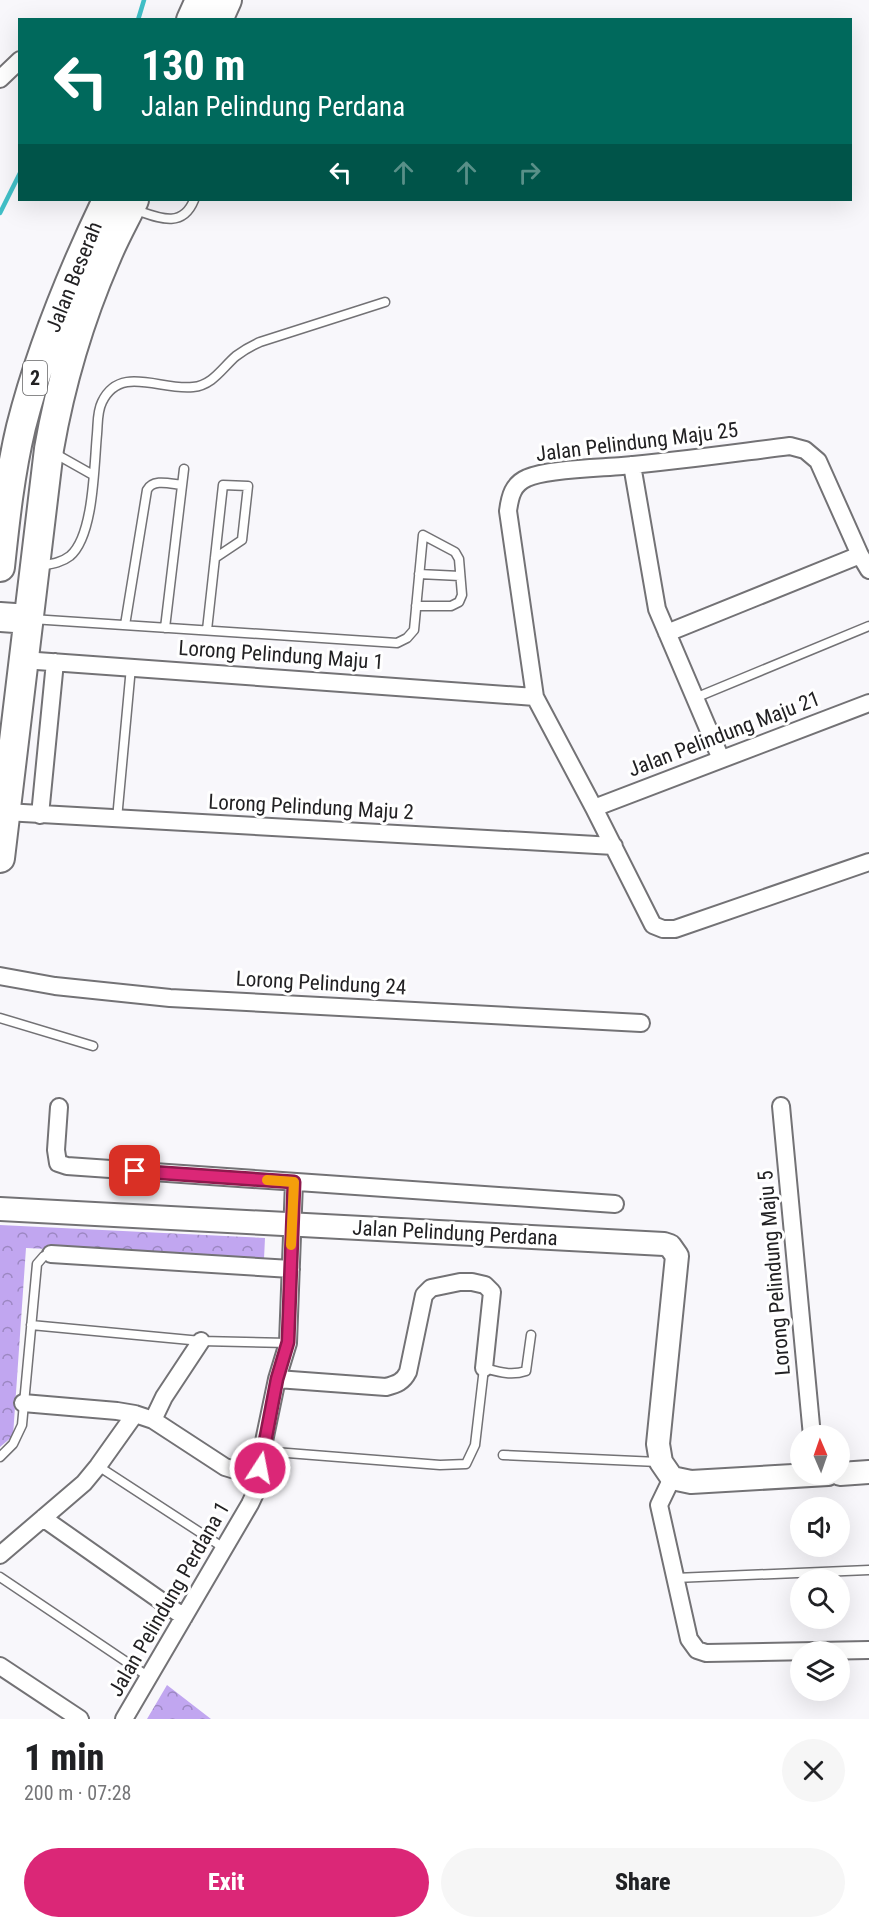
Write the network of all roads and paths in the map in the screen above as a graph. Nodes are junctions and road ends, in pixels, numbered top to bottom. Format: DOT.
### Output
graph roads {
  1 [pos="200,0"];
  2 [pos="227,0"];
  3 [pos="192,18"];
  4 [pos="219,18"];
  5 [pos="18,62"];
  6 [pos="0,79"];
  7 [pos="194,201"];
  8 [pos="123,202"];
  9 [pos="385,302"];
  10 [pos="49,450"];
  11 [pos="632,465"];
  12 [pos="184,469"];
  13 [pos="93,475"];
  14 [pos="182,485"];
  15 [pos="860,555"];
  16 [pos="215,558"];
  17 [pos="0,567"];
  18 [pos="35,567"];
  19 [pos="869,570"];
  20 [pos="419,574"];
  21 [pos="460,576"];
  22 [pos="416,606"];
  23 [pos="0,617"];
  24 [pos="29,619"];
  25 [pos="125,625"];
  26 [pos="869,626"];
  27 [pos="165,628"];
  28 [pos="207,630"];
  29 [pos="667,633"];
  30 [pos="23,660"];
  31 [pos="55,662"];
  32 [pos="131,666"];
  33 [pos="535,697"];
  34 [pos="695,698"];
  35 [pos="869,703"];
  36 [pos="722,759"];
  37 [pos="594,808"];
  38 [pos="5,813"];
  39 [pos="40,814"];
  40 [pos="117,819"];
  41 [pos="614,846"];
  42 [pos="0,858"];
  43 [pos="869,862"];
  44 [pos="0,976"];
  45 [pos="0,1018"];
  46 [pos="641,1023"];
  47 [pos="93,1046"];
  48 [pos="781,1106"];
  49 [pos="59,1107"];
  50 [pos="294,1182"];
  51 [pos="615,1204"];
  52 [pos="0,1209"];
  53 [pos="292,1223"];
  54 [pos="51,1254"];
  55 [pos="291,1269"];
  56 [pos="31,1325"];
  57 [pos="531,1335"];
  58 [pos="201,1341"];
  59 [pos="288,1342"];
  60 [pos="484,1368"];
  61 [pos="277,1379"];
  62 [pos="23,1403"];
  63 [pos="135,1414"];
  64 [pos="153,1420"];
  65 [pos="811,1425"];
  66 [pos="262,1451"];
  67 [pos="503,1455"];
  68 [pos="0,1457"];
  69 [pos="98,1467"];
  70 [pos="666,1470"];
  71 [pos="869,1472"];
  72 [pos="850,1473"];
  73 [pos="258,1477"];
  74 [pos="790,1477"];
  75 [pos="43,1518"];
  76 [pos="224,1548"];
  77 [pos="0,1555"];
  78 [pos="869,1570"];
  79 [pos="0,1577"];
  80 [pos="675,1578"];
  81 [pos="184,1617"];
  82 [pos="869,1650"];
  83 [pos="0,1666"];
  84 [pos="149,1677"];
  85 [pos="80,1719"];
  86 [pos="124,1719"];
  1 -- 3 [label="highway"];
  2 -- 4 [label="highway"];
  5 -- 6 [label="street"];
  7 -- 8 [label="lane"];
  8 -- 10 [label="highway, Jalan Beserah / 2"];
  8 -- 17 [label="highway, Jalan Beserah / 2"];
  9 -- 13 [label="lane"];
  10 -- 13 [label="lane"];
  10 -- 18 [label="highway, Jalan Beserah / 2"];
  11 -- 15 [label="street, Jalan Pelindung Maju 25"];
  11 -- 29 [label="street"];
  11 -- 33 [label="street, Jalan Pelindung Maju 25"];
  12 -- 14 [label="lane"];
  13 -- 18 [label="lane"];
  14 -- 25 [label="lane"];
  14 -- 27 [label="lane"];
  15 -- 19 [label="street"];
  15 -- 29 [label="street"];
  16 -- 16 [label="lane"];
  16 -- 28 [label="lane"];
  18 -- 24 [label="highway, 2"];
  20 -- 21 [label="lane"];
  20 -- 21 [label="lane"];
  20 -- 22 [label="lane"];
  21 -- 22 [label="lane"];
  22 -- 28 [label="lane"];
  23 -- 24 [label="highway"];
  24 -- 25 [label="lane"];
  24 -- 30 [label="highway, 2"];
  25 -- 27 [label="lane"];
  26 -- 34 [label="lane"];
  27 -- 28 [label="lane"];
  29 -- 34 [label="street"];
  30 -- 31 [label="street, Lorong Pelindung Maju 1"];
  30 -- 38 [label="highway, 2"];
  31 -- 32 [label="street, Lorong Pelindung Maju 1"];
  31 -- 39 [label="street"];
  32 -- 33 [label="street, Lorong Pelindung Maju 1"];
  32 -- 40 [label="lane"];
  33 -- 37 [label="street, Jalan Pelindung Maju 25"];
  34 -- 36 [label="street"];
  35 -- 36 [label="street, Jalan Pelindung Maju 21"];
  36 -- 37 [label="street, Jalan Pelindung Maju 21"];
  37 -- 41 [label="street, Jalan Pelindung Maju 25"];
  38 -- 39 [label="street, Lorong Pelindung Maju 2"];
  38 -- 42 [label="highway, 2"];
  39 -- 40 [label="street, Lorong Pelindung Maju 2"];
  40 -- 41 [label="street, Lorong Pelindung Maju 2"];
  41 -- 43 [label="street, Jalan Pelindung Maju 25"];
  44 -- 46 [label="street, Lorong Pelindung 24"];
  45 -- 47 [label="lane"];
  48 -- 65 [label="street, Lorong Pelindung Maju 5"];
  49 -- 50 [label="street, Jalan Pelindung Perdana"];
  50 -- 51 [label="street, Jalan Pelindung Perdana"];
  50 -- 53 [label="street, Jalan Pelindung Perdana 1"];
  52 -- 53 [label="street, Jalan Pelindung Perdana"];
  53 -- 55 [label="street, Jalan Pelindung Perdana 1"];
  53 -- 70 [label="street, Jalan Pelindung Perdana"];
  54 -- 55 [label="street"];
  54 -- 56 [label="lane"];
  55 -- 59 [label="street, Jalan Pelindung Perdana 1"];
  56 -- 58 [label="lane"];
  56 -- 62 [label="lane"];
  57 -- 60 [label="lane"];
  58 -- 59 [label="lane"];
  58 -- 64 [label="street"];
  59 -- 61 [label="street, Jalan Pelindung Perdana 1"];
  60 -- 61 [label="street"];
  60 -- 66 [label="lane"];
  61 -- 66 [label="street, Jalan Pelindung Perdana 1"];
  62 -- 63 [label="street"];
  62 -- 68 [label="lane"];
  63 -- 64 [label="street"];
  63 -- 69 [label="street"];
  64 -- 73 [label="street"];
  66 -- 73 [label="street, Jalan Pelindung Perdana 1"];
  67 -- 70 [label="lane"];
  69 -- 75 [label="street"];
  69 -- 76 [label="lane"];
  70 -- 74 [label="street"];
  70 -- 80 [label="street"];
  71 -- 72 [label="street"];
  73 -- 76 [label="street, Jalan Pelindung Perdana 1"];
  75 -- 77 [label="street"];
  75 -- 81 [label="street"];
  76 -- 81 [label="street, Jalan Pelindung Perdana 1"];
  78 -- 80 [label="lane"];
  79 -- 84 [label="lane"];
  80 -- 82 [label="street"];
  81 -- 84 [label="street, Jalan Pelindung Perdana 1"];
  83 -- 85 [label="street"];
  84 -- 86 [label="street, Jalan Pelindung Perdana 1"];
}
